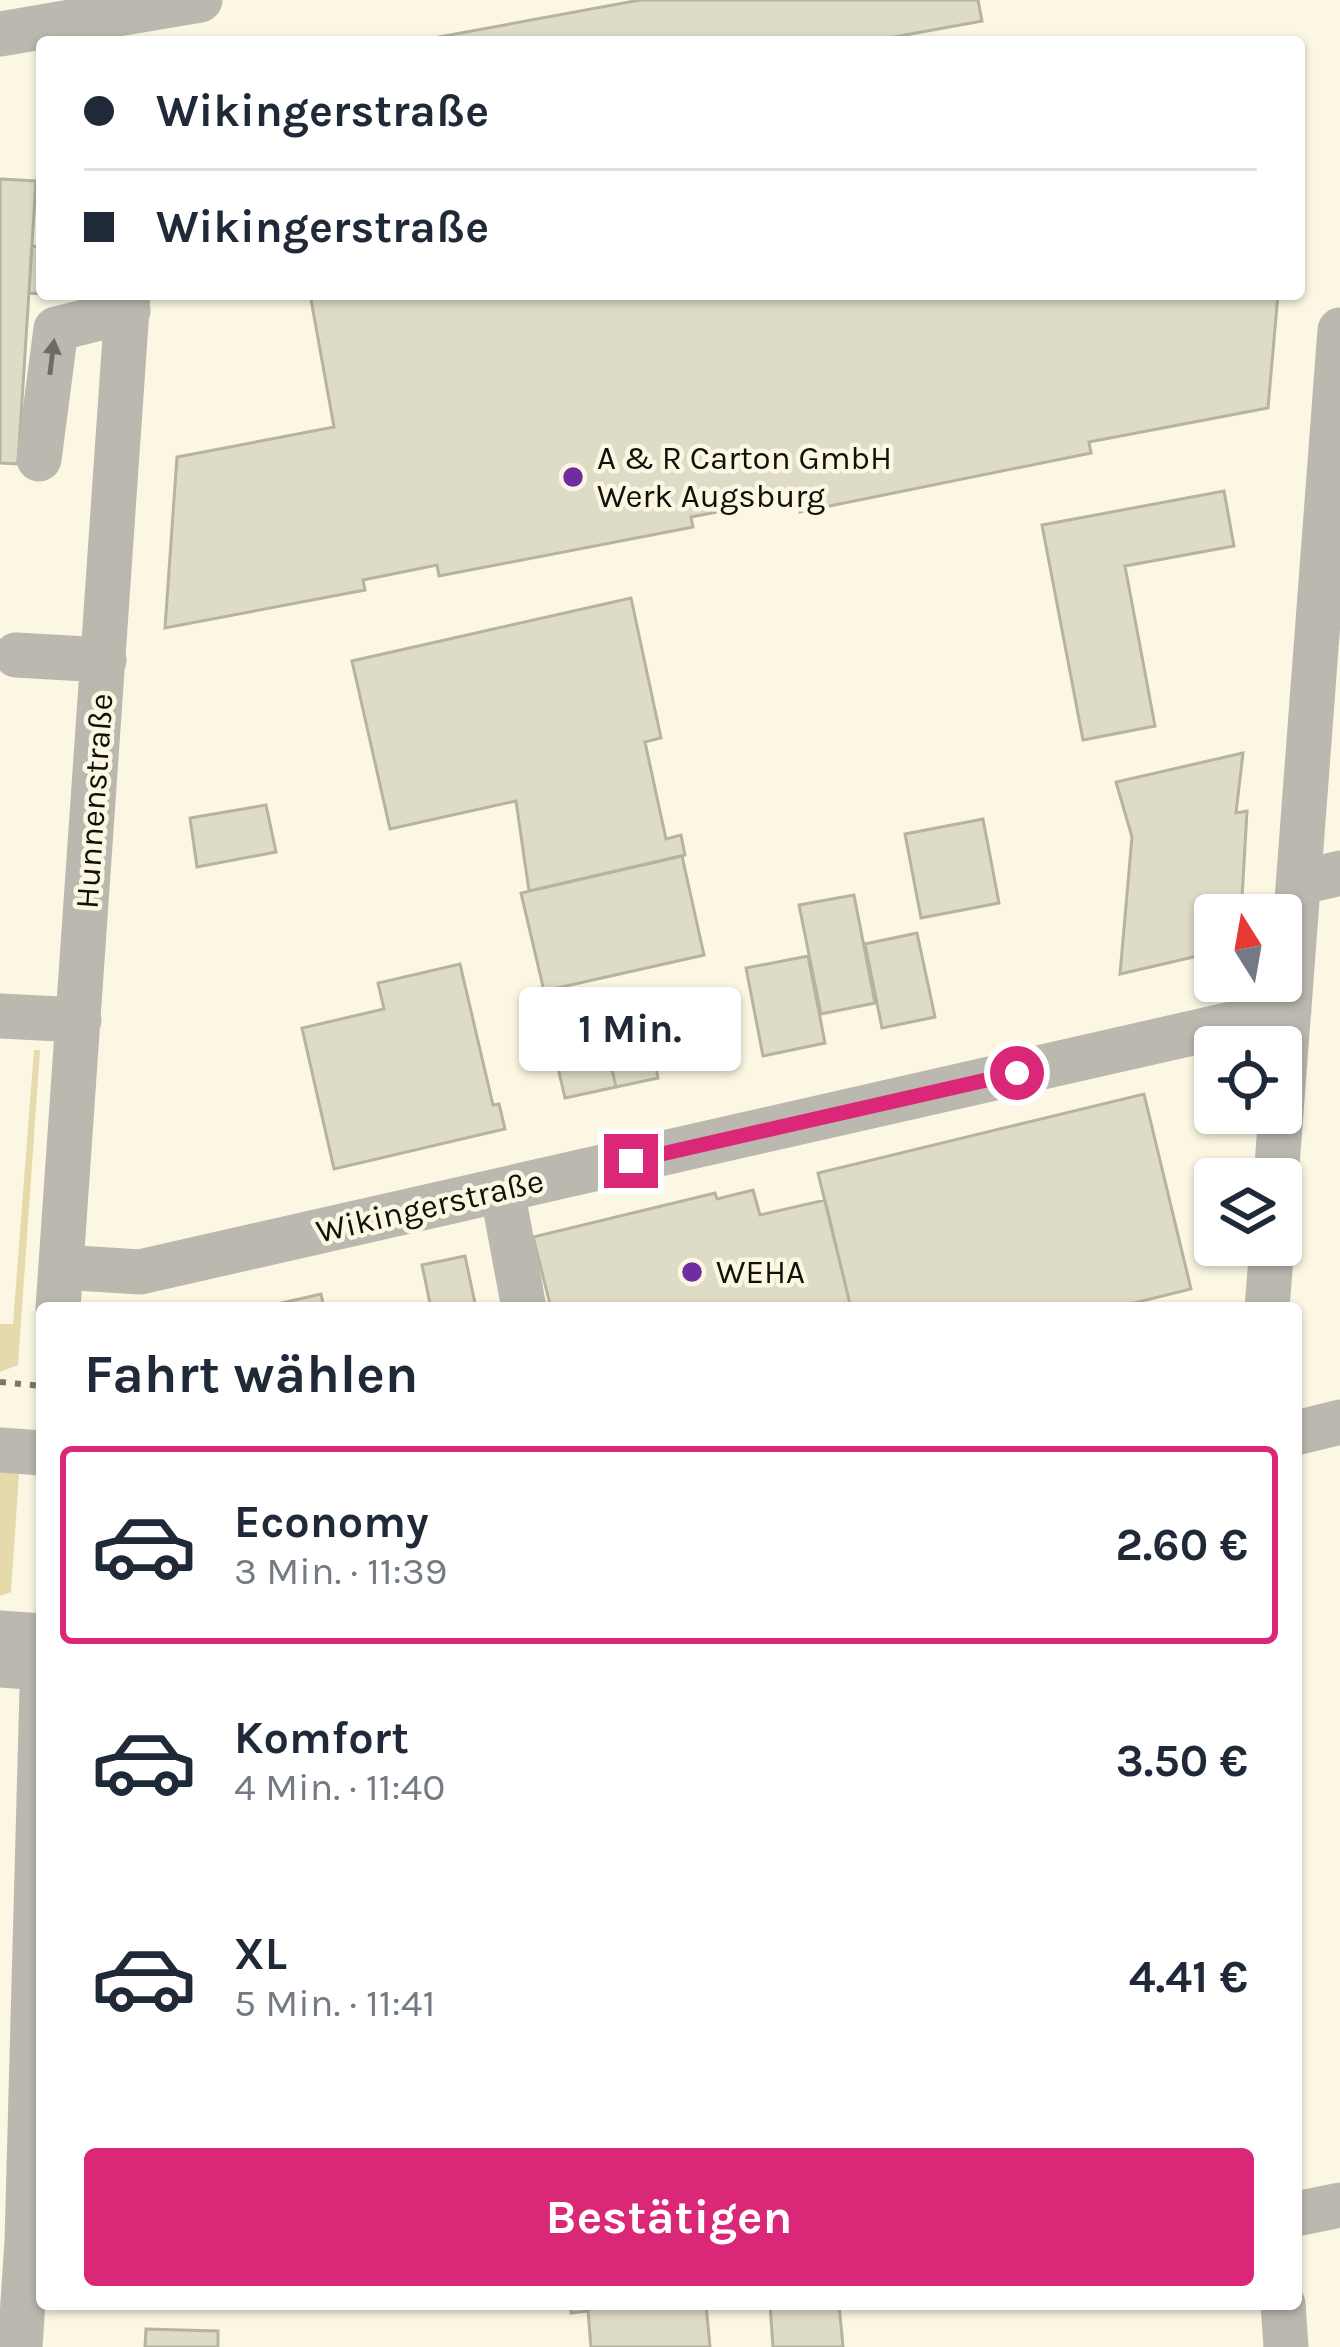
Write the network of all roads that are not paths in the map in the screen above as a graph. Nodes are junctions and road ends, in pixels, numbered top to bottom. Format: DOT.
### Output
graph roads {
  1 [pos="200,0"];
  2 [pos="133,28"];
  3 [pos="0,34"];
  4 [pos="128,303"];
  5 [pos="1340,330"];
  6 [pos="39,459"];
  7 [pos="16,655"];
  8 [pos="104,660"];
  9 [pos="1319,878"];
  10 [pos="1289,1011"];
  11 [pos="0,1016"];
  12 [pos="80,1020"];
  13 [pos="1278,1158"];
  14 [pos="502,1190"];
  15 [pos="1270,1266"];
  16 [pos="60,1288"];
  17 [pos="523,1302"];
  18 [pos="1267,1302"];
  19 [pos="1340,1423"];
  20 [pos="1302,1432"];
  21 [pos="0,1450"];
  22 [pos="36,1453"];
  23 [pos="0,1633"];
  24 [pos="36,1636"];
  25 [pos="0,1665"];
  26 [pos="36,1668"];
  27 [pos="36,1752"];
  28 [pos="17,1952"];
  29 [pos="1340,2205"];
  30 [pos="1302,2213"];
  31 [pos="23,2260"];
  32 [pos="1283,2310"];
  33 [pos="20,2347"];
  34 [pos="1286,2347"];
  1 -- 2 [label="street"];
  2 -- 3 [label="street"];
  6 -- 4 [label="street, one-way"];
  4 -- 8 [label="street, Hunnenstraße"];
  5 -- 9 [label="street"];
  7 -- 8 [label="street"];
  8 -- 12 [label="street, Hunnenstraße"];
  9 -- 10 [label="street"];
  10 -- 13 [label="street"];
  10 -- 14 [label="street, Wikingerstraße"];
  11 -- 12 [label="street"];
  12 -- 16 [label="street, Hunnenstraße"];
  14 -- 16 [label="street, Wikingerstraße"];
  14 -- 17 [label="street"];
  15 -- 18 [label="street"];
  19 -- 20 [label="street"];
  21 -- 22 [label="street"];
  23 -- 24 [label="street"];
  25 -- 26 [label="street"];
  27 -- 28 [label="street"];
  28 -- 31 [label="street"];
  29 -- 30 [label="street"];
  31 -- 33 [label="street"];
  32 -- 34 [label="street"];
}
